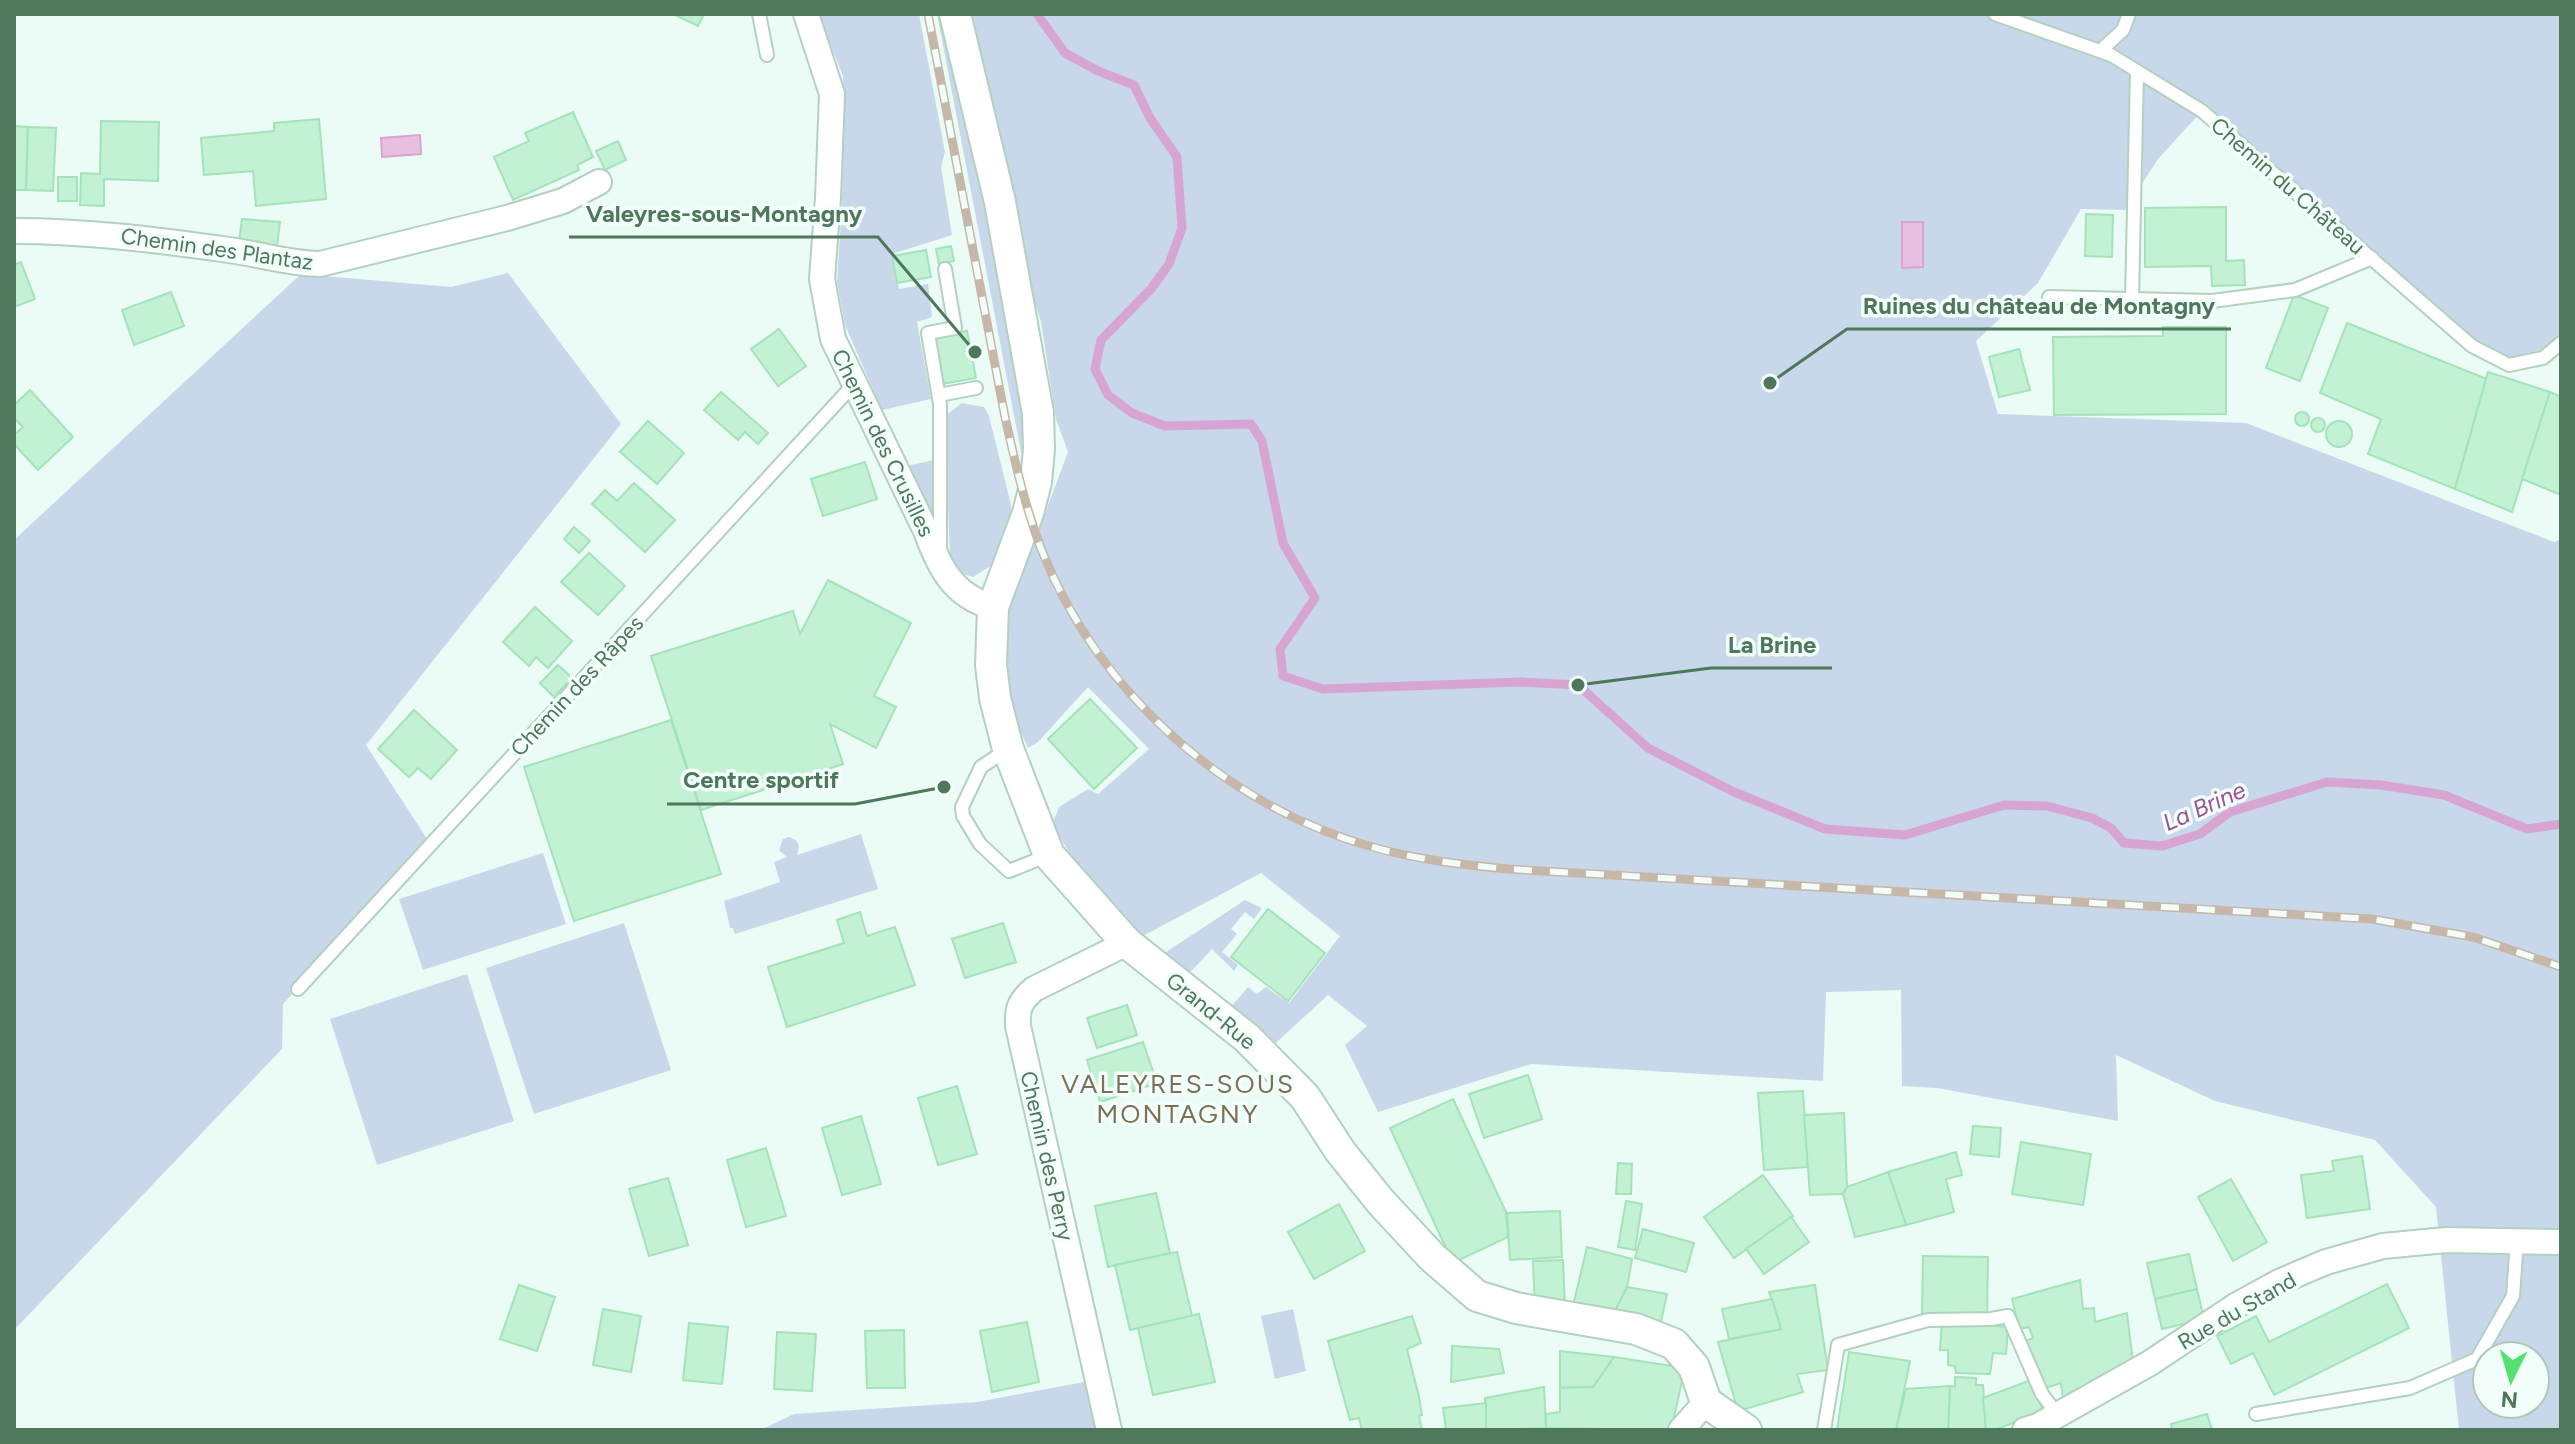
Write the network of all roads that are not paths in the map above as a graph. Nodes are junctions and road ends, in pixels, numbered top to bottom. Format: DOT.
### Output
graph roads {
  1 [pos="759,14"];
  2 [pos="806,14"];
  3 [pos="955,14"];
  4 [pos="1995,14"];
  5 [pos="2129,14"];
  6 [pos="2100,51"];
  7 [pos="767,55"];
  8 [pos="2137,71"];
  9 [pos="599,182"];
  10 [pos="14,231"];
  11 [pos="2372,258"];
  12 [pos="945,269"];
  13 [pos="2049,297"];
  14 [pos="2132,299"];
  15 [pos="2561,343"];
  16 [pos="855,383"];
  17 [pos="976,388"];
  18 [pos="939,395"];
  19 [pos="938,562"];
  20 [pos="993,607"];
  21 [pos="1008,749"];
  22 [pos="1049,855"];
  23 [pos="1127,943"];
  24 [pos="298,989"];
  25 [pos="2517,1240"];
  26 [pos="2561,1242"];
  27 [pos="1706,1402"];
  28 [pos="2057,1414"];
  29 [pos="2256,1414"];
  30 [pos="1109,1430"];
  31 [pos="1681,1430"];
  32 [pos="1746,1430"];
  33 [pos="1824,1430"];
  34 [pos="2025,1430"];
  1 -- 7 [label="lane"];
  2 -- 16 [label="street, Chemin des Crusilles"];
  3 -- 20 [label="street, Grand-Rue"];
  4 -- 6 [label="lane, Chemin du Château"];
  5 -- 6 [label="lane"];
  6 -- 8 [label="lane, Chemin du Château"];
  8 -- 11 [label="lane, Chemin du Château"];
  8 -- 14 [label="lane"];
  9 -- 10 [label="street, Chemin des Plantaz"];
  11 -- 14 [label="lane"];
  11 -- 15 [label="lane, Chemin du Château"];
  12 -- 18 [label="lane"];
  13 -- 14 [label="lane"];
  16 -- 19 [label="street, Chemin des Crusilles"];
  16 -- 24 [label="lane, Chemin des Râpes"];
  17 -- 18 [label="lane"];
  18 -- 19 [label="lane"];
  19 -- 20 [label="street, Chemin des Crusilles"];
  20 -- 21 [label="street, Grand-Rue"];
  21 -- 22 [label="street, Grand-Rue"];
  21 -- 22 [label="lane"];
  22 -- 23 [label="street, Grand-Rue"];
  23 -- 27 [label="street, Grand-Rue"];
  23 -- 30 [label="street, Chemin des Perry"];
  25 -- 26 [label="street, Rue du Stand"];
  25 -- 28 [label="street, Rue du Stand"];
  25 -- 29 [label="lane"];
  27 -- 31 [label="street"];
  27 -- 32 [label="street"];
  28 -- 33 [label="lane"];
  28 -- 34 [label="street, Rue du Stand"];
}
